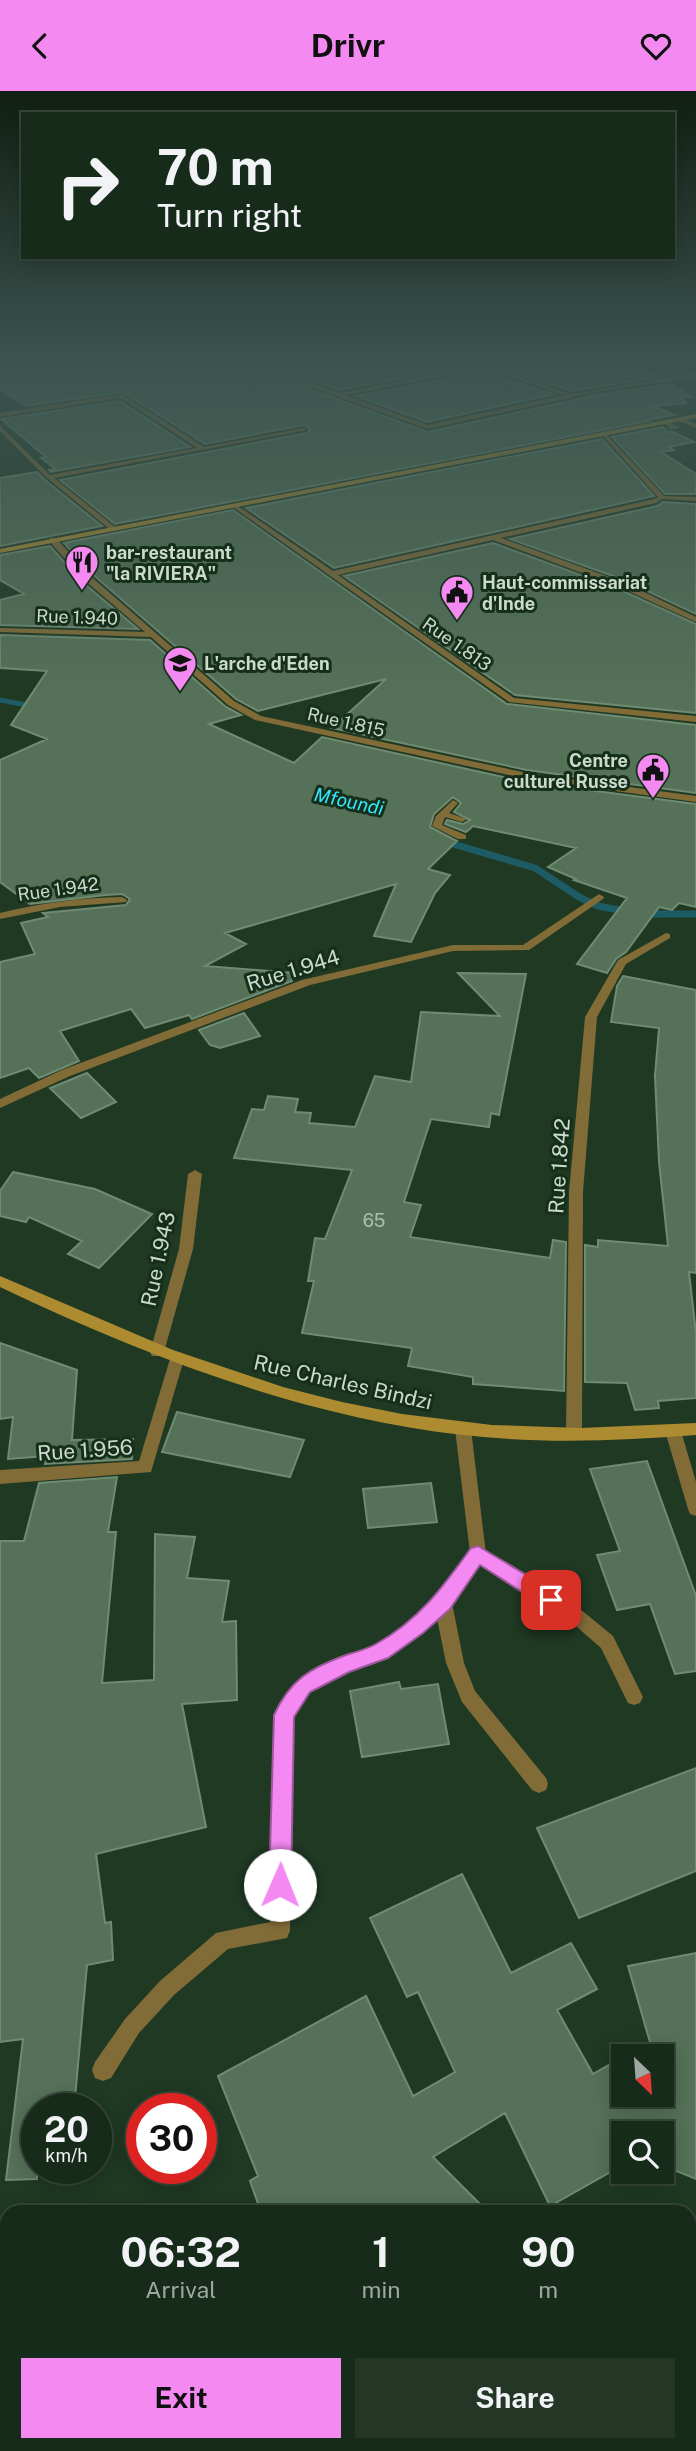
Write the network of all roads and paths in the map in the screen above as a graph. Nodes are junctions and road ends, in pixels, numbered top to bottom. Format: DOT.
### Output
graph roads {
  1 [pos="59,475"];
  2 [pos="392,475"];
  3 [pos="642,475"];
  4 [pos="49,477"];
  5 [pos="662,497"];
  6 [pos="696,499"];
  7 [pos="233,505"];
  8 [pos="112,529"];
  9 [pos="494,538"];
  10 [pos="53,540"];
  11 [pos="0,551"];
  12 [pos="331,574"];
  13 [pos="696,620"];
  14 [pos="0,630"];
  15 [pos="153,635"];
  16 [pos="696,719"];
  17 [pos="696,799"];
  18 [pos="453,803"];
  19 [pos="443,814"];
  20 [pos="462,819"];
  21 [pos="462,837"];
  22 [pos="599,897"];
  23 [pos="122,900"];
  24 [pos="0,916"];
  25 [pos="666,936"];
  26 [pos="0,1104"];
  27 [pos="195,1174"];
  28 [pos="0,1282"];
  29 [pos="157,1352"];
  30 [pos="177,1359"];
  31 [pos="463,1429"];
  32 [pos="696,1429"];
  33 [pos="673,1431"];
  34 [pos="574,1433"];
  35 [pos="0,1477"];
  36 [pos="696,1509"];
  37 [pos="478,1554"];
  38 [pos="443,1603"];
  39 [pos="634,1697"];
  40 [pos="539,1784"];
  41 [pos="103,2070"];
  1 -- 4 [label="street"];
  2 -- 7 [label="street"];
  3 -- 5 [label="street"];
  4 -- 8 [label="street"];
  5 -- 6 [label="street"];
  5 -- 9 [label="street"];
  7 -- 8 [label="street"];
  7 -- 12 [label="street, Rue 1.813"];
  8 -- 10 [label="street"];
  9 -- 12 [label="street"];
  9 -- 13 [label="street"];
  10 -- 11 [label="street"];
  10 -- 15 [label="street, Rue 1.815"];
  12 -- 16 [label="street, Rue 1.813"];
  14 -- 15 [label="street, Rue 1.940"];
  15 -- 17 [label="street, Rue 1.815"];
  18 -- 19 [label="street"];
  19 -- 20 [label="street"];
  19 -- 21 [label="street"];
  22 -- 26 [label="street, Rue 1.944"];
  23 -- 24 [label="street, Rue 1.942"];
  25 -- 34 [label="street, Rue 1.842"];
  27 -- 29 [label="street, Rue 1.943"];
  28 -- 29 [label="street, Rue Charles Bindzi"];
  29 -- 30 [label="street, Rue Charles Bindzi"];
  30 -- 31 [label="street, Rue Charles Bindzi"];
  30 -- 35 [label="street, Rue 1.956"];
  31 -- 34 [label="street, Rue Charles Bindzi"];
  31 -- 37 [label="street"];
  32 -- 33 [label="street, Rue Charles Bindzi"];
  33 -- 34 [label="street, Rue Charles Bindzi"];
  33 -- 36 [label="street"];
  37 -- 38 [label="street"];
  37 -- 39 [label="street"];
  38 -- 40 [label="street"];
  38 -- 41 [label="street"];
}
